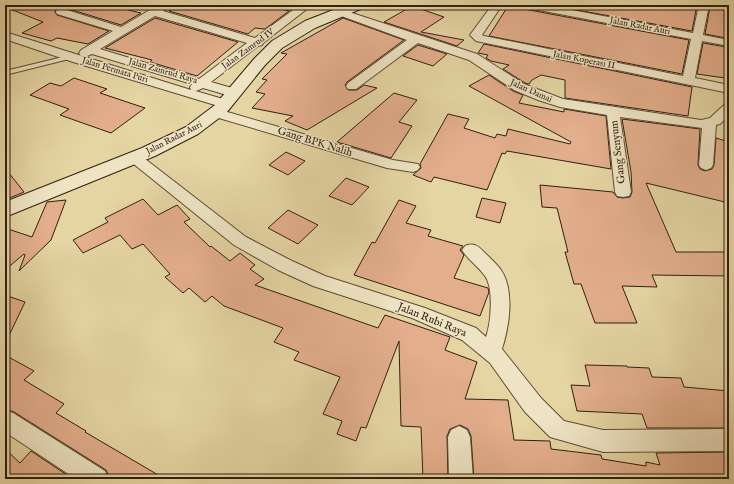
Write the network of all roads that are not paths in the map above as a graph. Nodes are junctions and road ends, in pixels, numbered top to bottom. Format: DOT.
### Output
graph roads {
  1 [pos="63,5"];
  2 [pos="166,5"];
  3 [pos="282,5"];
  4 [pos="358,5"];
  5 [pos="497,5"];
  6 [pos="528,5"];
  7 [pos="704,5"];
  8 [pos="720,5"];
  9 [pos="304,7"];
  10 [pos="729,7"];
  11 [pos="564,8"];
  12 [pos="154,12"];
  13 [pos="340,12"];
  14 [pos="124,31"];
  15 [pos="5,34"];
  16 [pos="698,38"];
  17 [pos="416,39"];
  18 [pos="258,43"];
  19 [pos="729,43"];
  20 [pos="80,55"];
  21 [pos="5,73"];
  22 [pos="688,81"];
  23 [pos="202,83"];
  24 [pos="352,86"];
  25 [pos="729,89"];
  26 [pos="189,93"];
  27 [pos="225,103"];
  28 [pos="729,108"];
  29 [pos="613,112"];
  30 [pos="709,124"];
  31 [pos="135,158"];
  32 [pos="706,165"];
  33 [pos="413,167"];
  34 [pos="623,192"];
  35 [pos="5,210"];
  36 [pos="471,250"];
  37 [pos="491,351"];
  38 [pos="5,420"];
  39 [pos="459,437"];
  40 [pos="729,440"];
  41 [pos="97,479"];
  42 [pos="461,479"];
  1 -- 14 [label="street"];
  2 -- 12 [label="street"];
  3 -- 9 [label="street"];
  4 -- 13 [label="main road, Jalan Radar Auri"];
  5 -- 22 [label="street, Jalan Koperasi II"];
  6 -- 11 [label="street, Jalan Radar Auri"];
  7 -- 16 [label="street"];
  8 -- 10 [label="street"];
  9 -- 18 [label="street, Jalan Zamrud IV"];
  11 -- 16 [label="street, Jalan Radar Auri"];
  12 -- 14 [label="street"];
  12 -- 18 [label="street"];
  13 -- 17 [label="street, Jalan Damai"];
  13 -- 27 [label="main road, Jalan Radar Auri"];
  14 -- 20 [label="street"];
  15 -- 20 [label="street, Jalan Permata Puri"];
  16 -- 19 [label="street, Jalan Radar Auri"];
  16 -- 22 [label="street"];
  17 -- 24 [label="street"];
  17 -- 29 [label="street, Jalan Damai"];
  18 -- 23 [label="street, Jalan Zamrud IV"];
  20 -- 21 [label="lane"];
  20 -- 23 [label="street, Jalan Zamrud Raya"];
  20 -- 26 [label="street, Jalan Permata Puri"];
  22 -- 25 [label="street, Jalan Koperasi II"];
  23 -- 26 [label="street, Jalan Zamrud IV"];
  23 -- 27 [label="street, Jalan Zamrud Raya"];
  26 -- 27 [label="street, Jalan Permata Puri"];
  27 -- 31 [label="main road, Jalan Radar Auri"];
  27 -- 33 [label="street, Gang BPK Nalih"];
  28 -- 30 [label="street"];
  29 -- 30 [label="street, Jalan Damai"];
  29 -- 34 [label="street, Gang Senyum"];
  30 -- 32 [label="street"];
  31 -- 35 [label="main road, Jalan Radar Auri"];
  31 -- 37 [label="street, Jalan Rubi Raya"];
  36 -- 37 [label="street"];
  37 -- 40 [label="street, Jalan Rubi Raya"];
  38 -- 41 [label="street"];
  39 -- 42 [label="street"];
}
